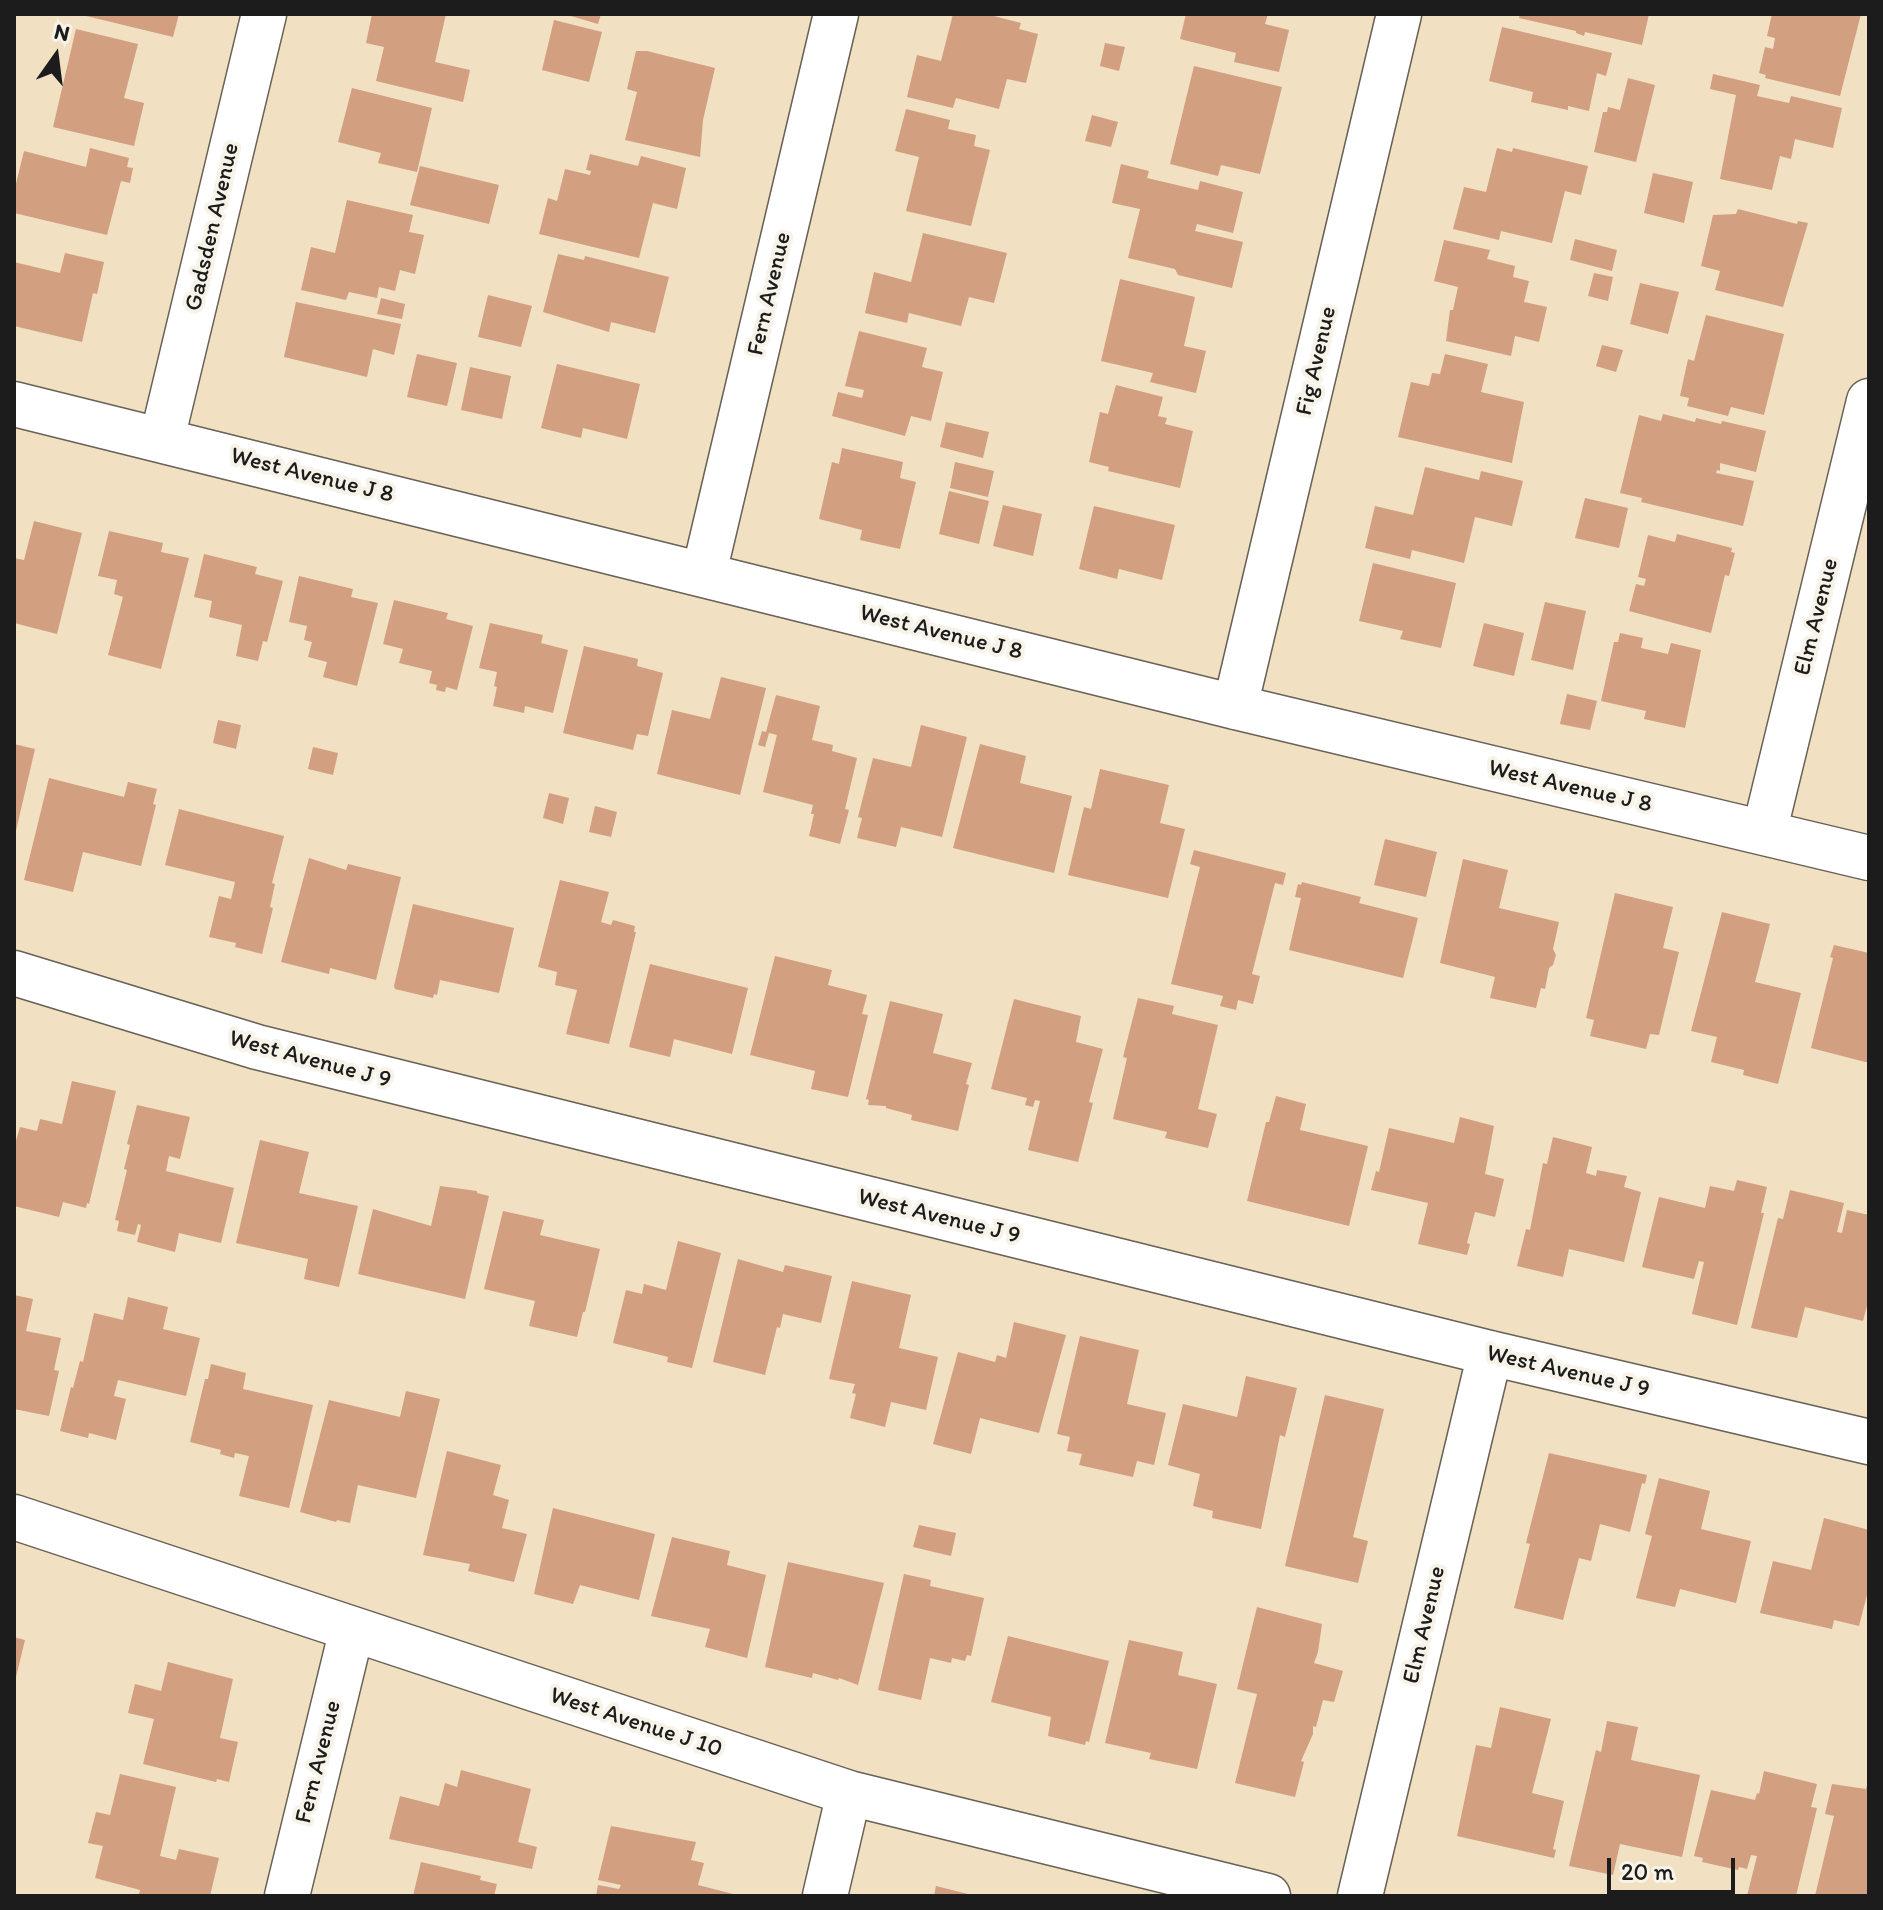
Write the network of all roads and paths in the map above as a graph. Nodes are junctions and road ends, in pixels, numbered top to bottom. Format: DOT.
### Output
graph roads {
  1 [pos="264,14"];
  2 [pos="836,14"];
  3 [pos="1399,14"];
  4 [pos="1869,401"];
  5 [pos="14,404"];
  6 [pos="162,439"];
  7 [pos="704,573"];
  8 [pos="1235,707"];
  9 [pos="1764,833"];
  10 [pos="1869,858"];
  11 [pos="14,973"];
  12 [pos="1490,1353"];
  13 [pos="1869,1442"];
  14 [pos="14,1517"];
  15 [pos="352,1629"];
  16 [pos="849,1793"];
  17 [pos="287,1896"];
  18 [pos="825,1896"];
  19 [pos="1268,1896"];
  20 [pos="1360,1896"];
  1 -- 6 [label="street, Gadsden Avenue"];
  2 -- 7 [label="street, Fern Avenue"];
  3 -- 8 [label="street, Fig Avenue"];
  4 -- 9 [label="street, Elm Avenue"];
  5 -- 6 [label="street, West Avenue J 8"];
  6 -- 7 [label="street, West Avenue J 8"];
  7 -- 8 [label="street, West Avenue J 8"];
  8 -- 9 [label="street, West Avenue J 8"];
  9 -- 10 [label="street, West Avenue J 8"];
  11 -- 12 [label="street, West Avenue J 9"];
  12 -- 13 [label="street, West Avenue J 9"];
  12 -- 20 [label="street, Elm Avenue"];
  14 -- 15 [label="street, West Avenue J 10"];
  15 -- 16 [label="street, West Avenue J 10"];
  15 -- 17 [label="street, Fern Avenue"];
  16 -- 18 [label="street"];
  16 -- 19 [label="street, West Avenue J 10"];
}
